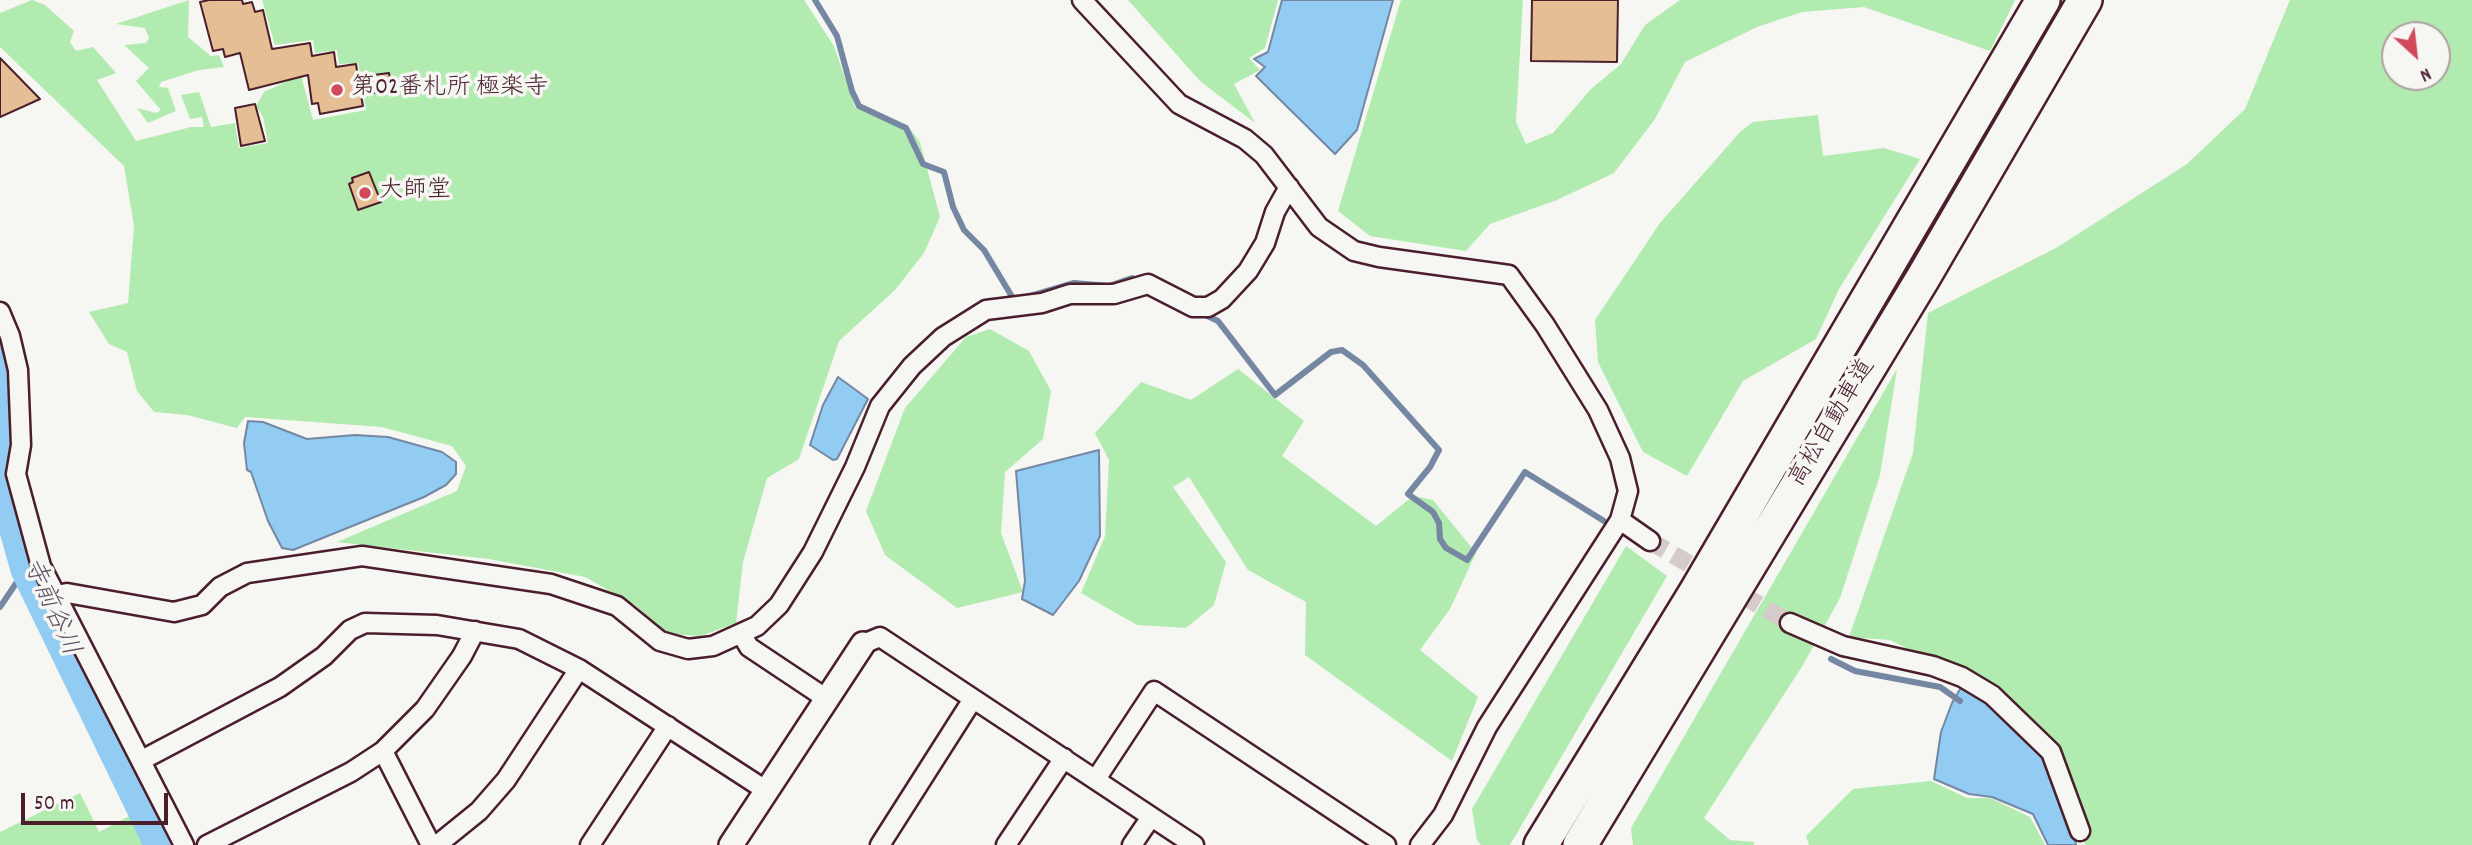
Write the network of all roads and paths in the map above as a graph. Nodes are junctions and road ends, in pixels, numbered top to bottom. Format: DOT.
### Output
graph roads {
  1 [pos="1082,0"];
  2 [pos="2043,0"];
  3 [pos="2085,0"];
  4 [pos="1289,187"];
  5 [pos="0,312"];
  6 [pos="1620,520"];
  7 [pos="1650,541"];
  8 [pos="57,596"];
  9 [pos="1790,623"];
  10 [pos="475,631"];
  11 [pos="742,635"];
  12 [pos="863,644"];
  13 [pos="579,669"];
  14 [pos="827,699"];
  15 [pos="973,699"];
  16 [pos="667,726"];
  17 [pos="383,751"];
  18 [pos="1063,758"];
  19 [pos="142,760"];
  20 [pos="1096,779"];
  21 [pos="767,791"];
  22 [pos="1151,817"];
  23 [pos="2080,831"];
  24 [pos="184,845"];
  25 [pos="207,845"];
  26 [pos="431,845"];
  27 [pos="437,845"];
  28 [pos="590,845"];
  29 [pos="732,845"];
  30 [pos="880,845"];
  31 [pos="1006,845"];
  32 [pos="1132,845"];
  33 [pos="1194,845"];
  34 [pos="1386,845"];
  35 [pos="1420,845"];
  36 [pos="1541,845"];
  37 [pos="1580,845"];
  1 -- 4 [label="street"];
  2 -- 36 [label="highway, 高松自動車道"];
  3 -- 37 [label="highway, 高松自動車道"];
  4 -- 6 [label="street"];
  4 -- 11 [label="street"];
  5 -- 8 [label="street"];
  6 -- 7 [label="street"];
  6 -- 35 [label="street"];
  8 -- 11 [label="street"];
  8 -- 19 [label="street"];
  9 -- 23 [label="street"];
  10 -- 13 [label="street"];
  10 -- 17 [label="street"];
  10 -- 19 [label="street"];
  11 -- 14 [label="street"];
  12 -- 14 [label="street"];
  12 -- 15 [label="street"];
  13 -- 16 [label="street"];
  13 -- 27 [label="street"];
  14 -- 21 [label="street"];
  15 -- 18 [label="street"];
  15 -- 30 [label="street"];
  16 -- 21 [label="street"];
  16 -- 28 [label="street"];
  17 -- 25 [label="street"];
  17 -- 26 [label="street"];
  18 -- 20 [label="street"];
  18 -- 31 [label="street"];
  19 -- 24 [label="street"];
  20 -- 22 [label="street"];
  20 -- 34 [label="street"];
  21 -- 29 [label="street"];
  22 -- 32 [label="street"];
  22 -- 33 [label="street"];
}
